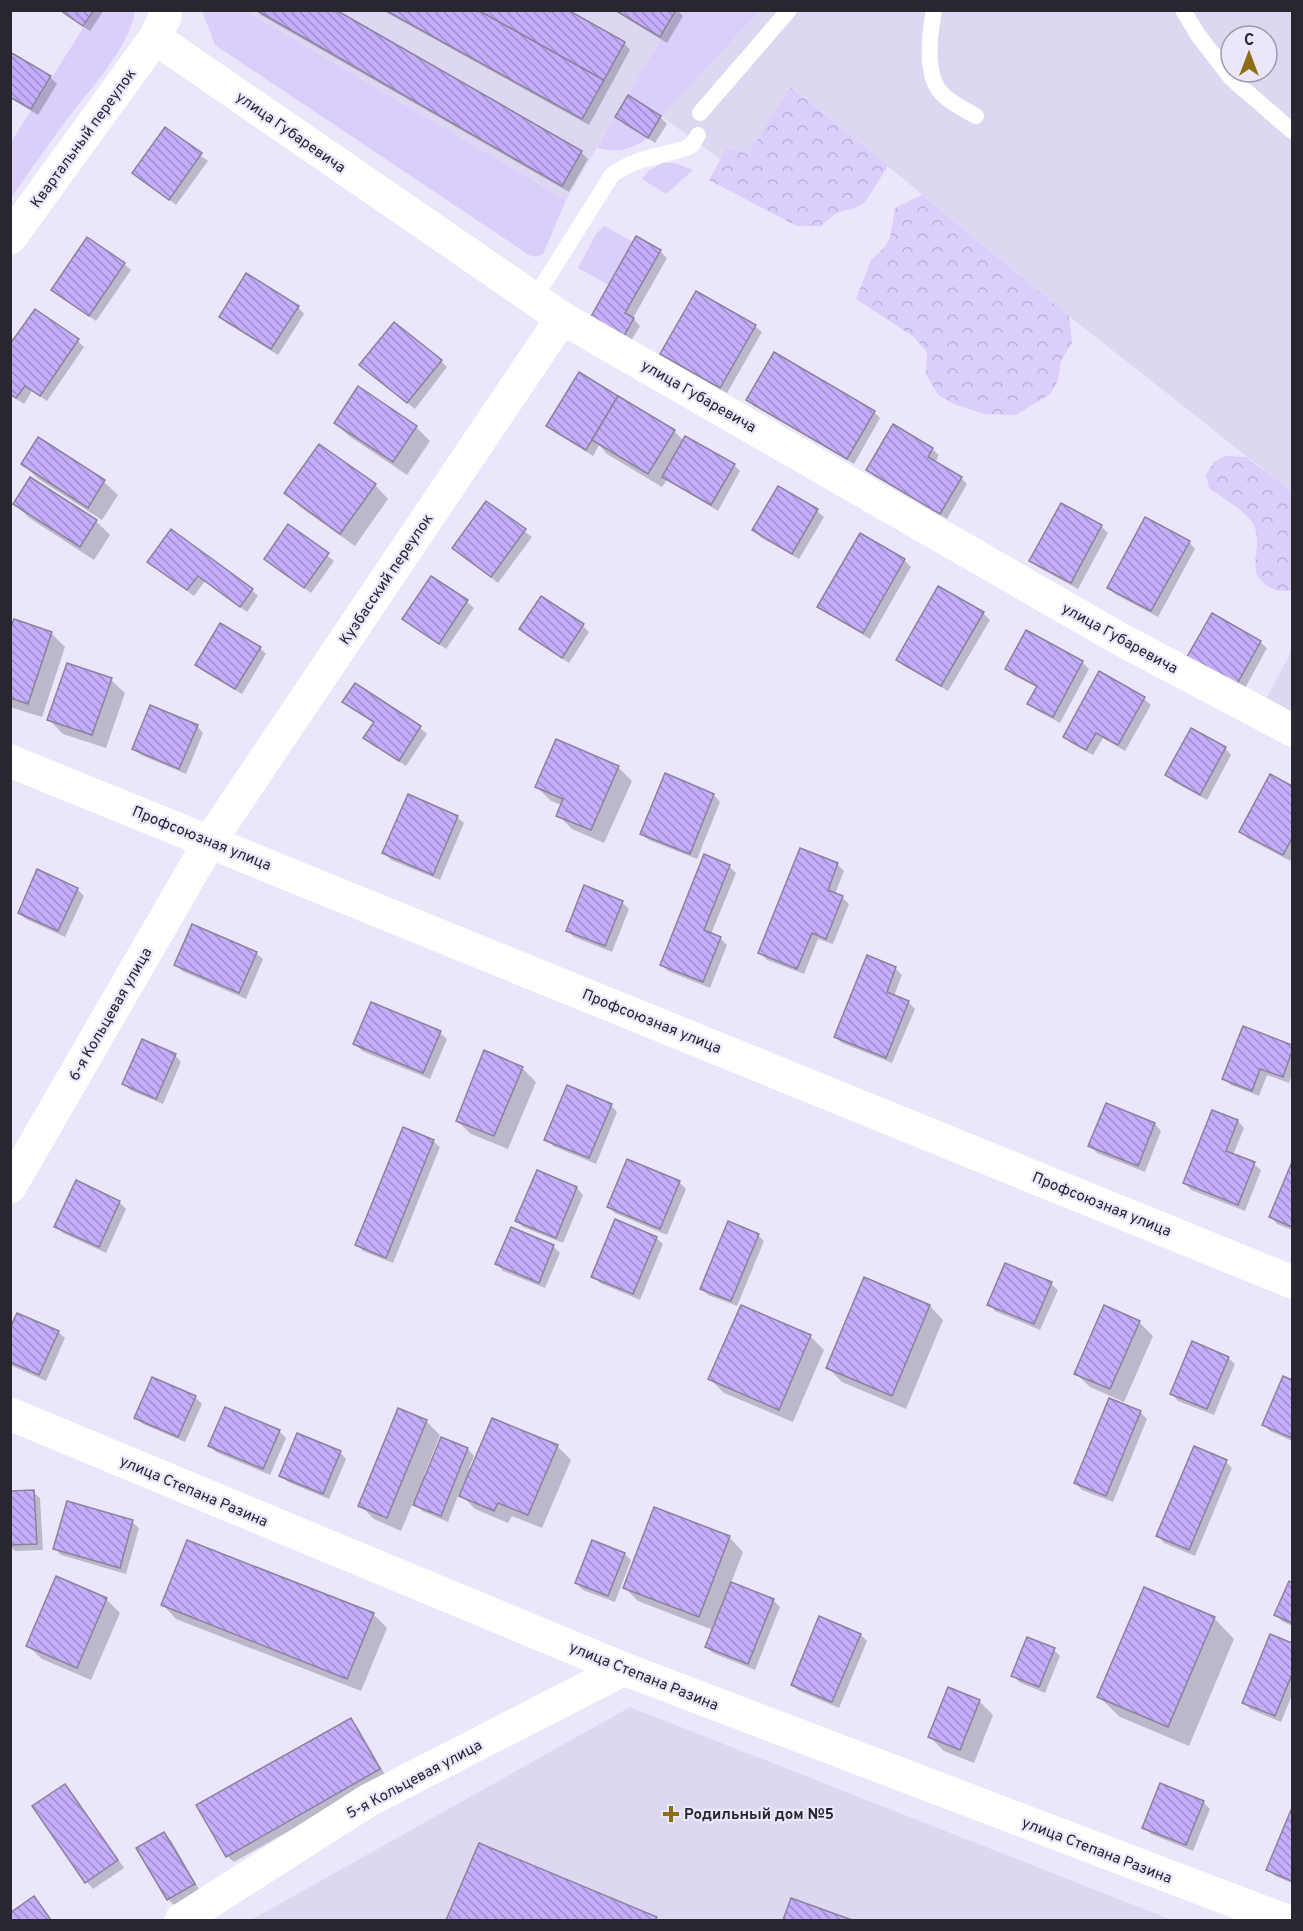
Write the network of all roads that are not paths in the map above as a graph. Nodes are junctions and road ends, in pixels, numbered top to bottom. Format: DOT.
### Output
graph roads {
  1 [pos="789,10"];
  2 [pos="934,10"];
  3 [pos="1183,10"];
  4 [pos="160,24"];
  5 [pos="700,113"];
  6 [pos="976,116"];
  7 [pos="1293,131"];
  8 [pos="698,135"];
  9 [pos="10,238"];
  10 [pos="534,299"];
  11 [pos="562,318"];
  12 [pos="1293,730"];
  13 [pos="10,761"];
  14 [pos="210,841"];
  15 [pos="10,1187"];
  16 [pos="1293,1282"];
  17 [pos="10,1414"];
  18 [pos="624,1669"];
  19 [pos="181,1920"];
  20 [pos="1284,1920"];
  1 -- 5 [label="lane"];
  2 -- 6 [label="lane"];
  3 -- 7 [label="lane"];
  4 -- 9 [label="street, Квартальный переулок"];
  4 -- 10 [label="street, улица Губаревича"];
  8 -- 10 [label="lane"];
  10 -- 11 [label="street, улица Губаревича"];
  11 -- 12 [label="street, улица Губаревича"];
  11 -- 14 [label="street, Кузбасский переулок"];
  13 -- 14 [label="street, Профсоюзная улица"];
  14 -- 15 [label="street, 6-я Кольцевая улица"];
  14 -- 16 [label="street, Профсоюзная улица"];
  17 -- 18 [label="street, улица Степана Разина"];
  18 -- 19 [label="street, 5-я Кольцевая улица"];
  18 -- 20 [label="street, улица Степана Разина"];
}
